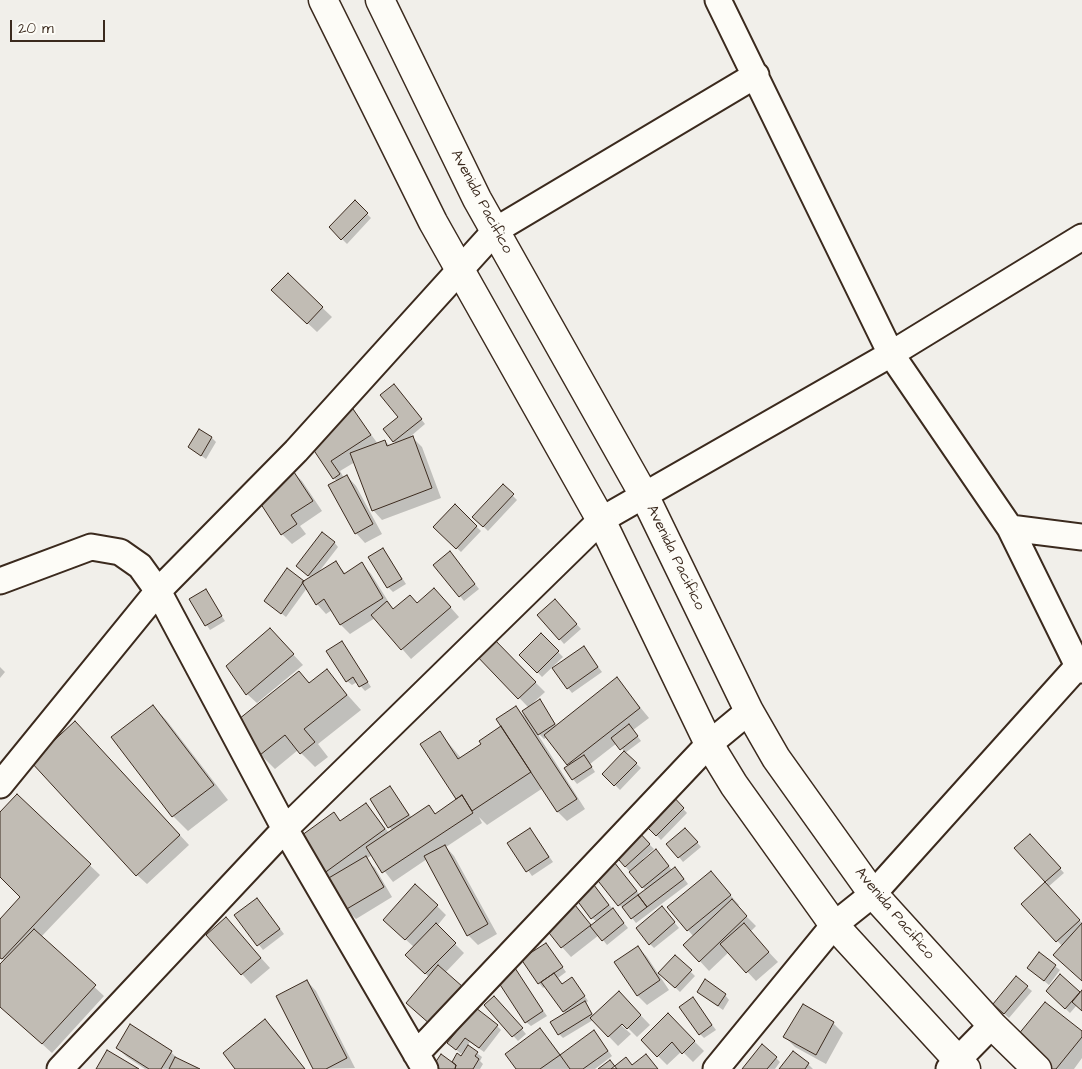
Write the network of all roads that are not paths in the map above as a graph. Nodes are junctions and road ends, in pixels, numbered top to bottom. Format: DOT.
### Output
graph roads {
  1 [pos="323,0"];
  2 [pos="380,0"];
  3 [pos="718,0"];
  4 [pos="756,75"];
  5 [pos="496,230"];
  6 [pos="1082,237"];
  7 [pos="460,272"];
  8 [pos="891,354"];
  9 [pos="645,497"];
  10 [pos="601,520"];
  11 [pos="1010,528"];
  12 [pos="1082,537"];
  13 [pos="0,581"];
  14 [pos="158,591"];
  15 [pos="1080,668"];
  16 [pos="749,710"];
  17 [pos="709,744"];
  18 [pos="0,785"];
  19 [pos="285,829"];
  20 [pos="873,894"];
  21 [pos="834,925"];
  22 [pos="992,1025"];
  23 [pos="420,1061"];
  24 [pos="957,1066"];
  25 [pos="60,1069"];
  26 [pos="716,1069"];
  27 [pos="1037,1069"];
  1 -- 7 [label="main road"];
  2 -- 5 [label="main road, Avenida Pacifico"];
  3 -- 4 [label="street"];
  4 -- 5 [label="street"];
  4 -- 8 [label="street"];
  5 -- 7 [label="street"];
  5 -- 9 [label="main road, Avenida Pacifico"];
  6 -- 8 [label="street"];
  7 -- 10 [label="main road"];
  7 -- 14 [label="street"];
  8 -- 9 [label="street"];
  8 -- 11 [label="street"];
  9 -- 10 [label="street"];
  9 -- 16 [label="main road, Avenida Pacifico"];
  10 -- 17 [label="main road"];
  10 -- 19 [label="street"];
  11 -- 12 [label="street"];
  11 -- 15 [label="street"];
  13 -- 14 [label="street"];
  14 -- 18 [label="street"];
  14 -- 19 [label="street"];
  15 -- 20 [label="street"];
  16 -- 17 [label="street"];
  16 -- 20 [label="main road, Avenida Pacifico"];
  17 -- 21 [label="main road"];
  17 -- 23 [label="street"];
  19 -- 23 [label="street"];
  19 -- 25 [label="street"];
  20 -- 21 [label="street"];
  20 -- 22 [label="main road, Avenida Pacifico"];
  21 -- 24 [label="main road"];
  21 -- 26 [label="street"];
  22 -- 24 [label="street"];
  22 -- 27 [label="main road, Avenida Pacifico"];
}
